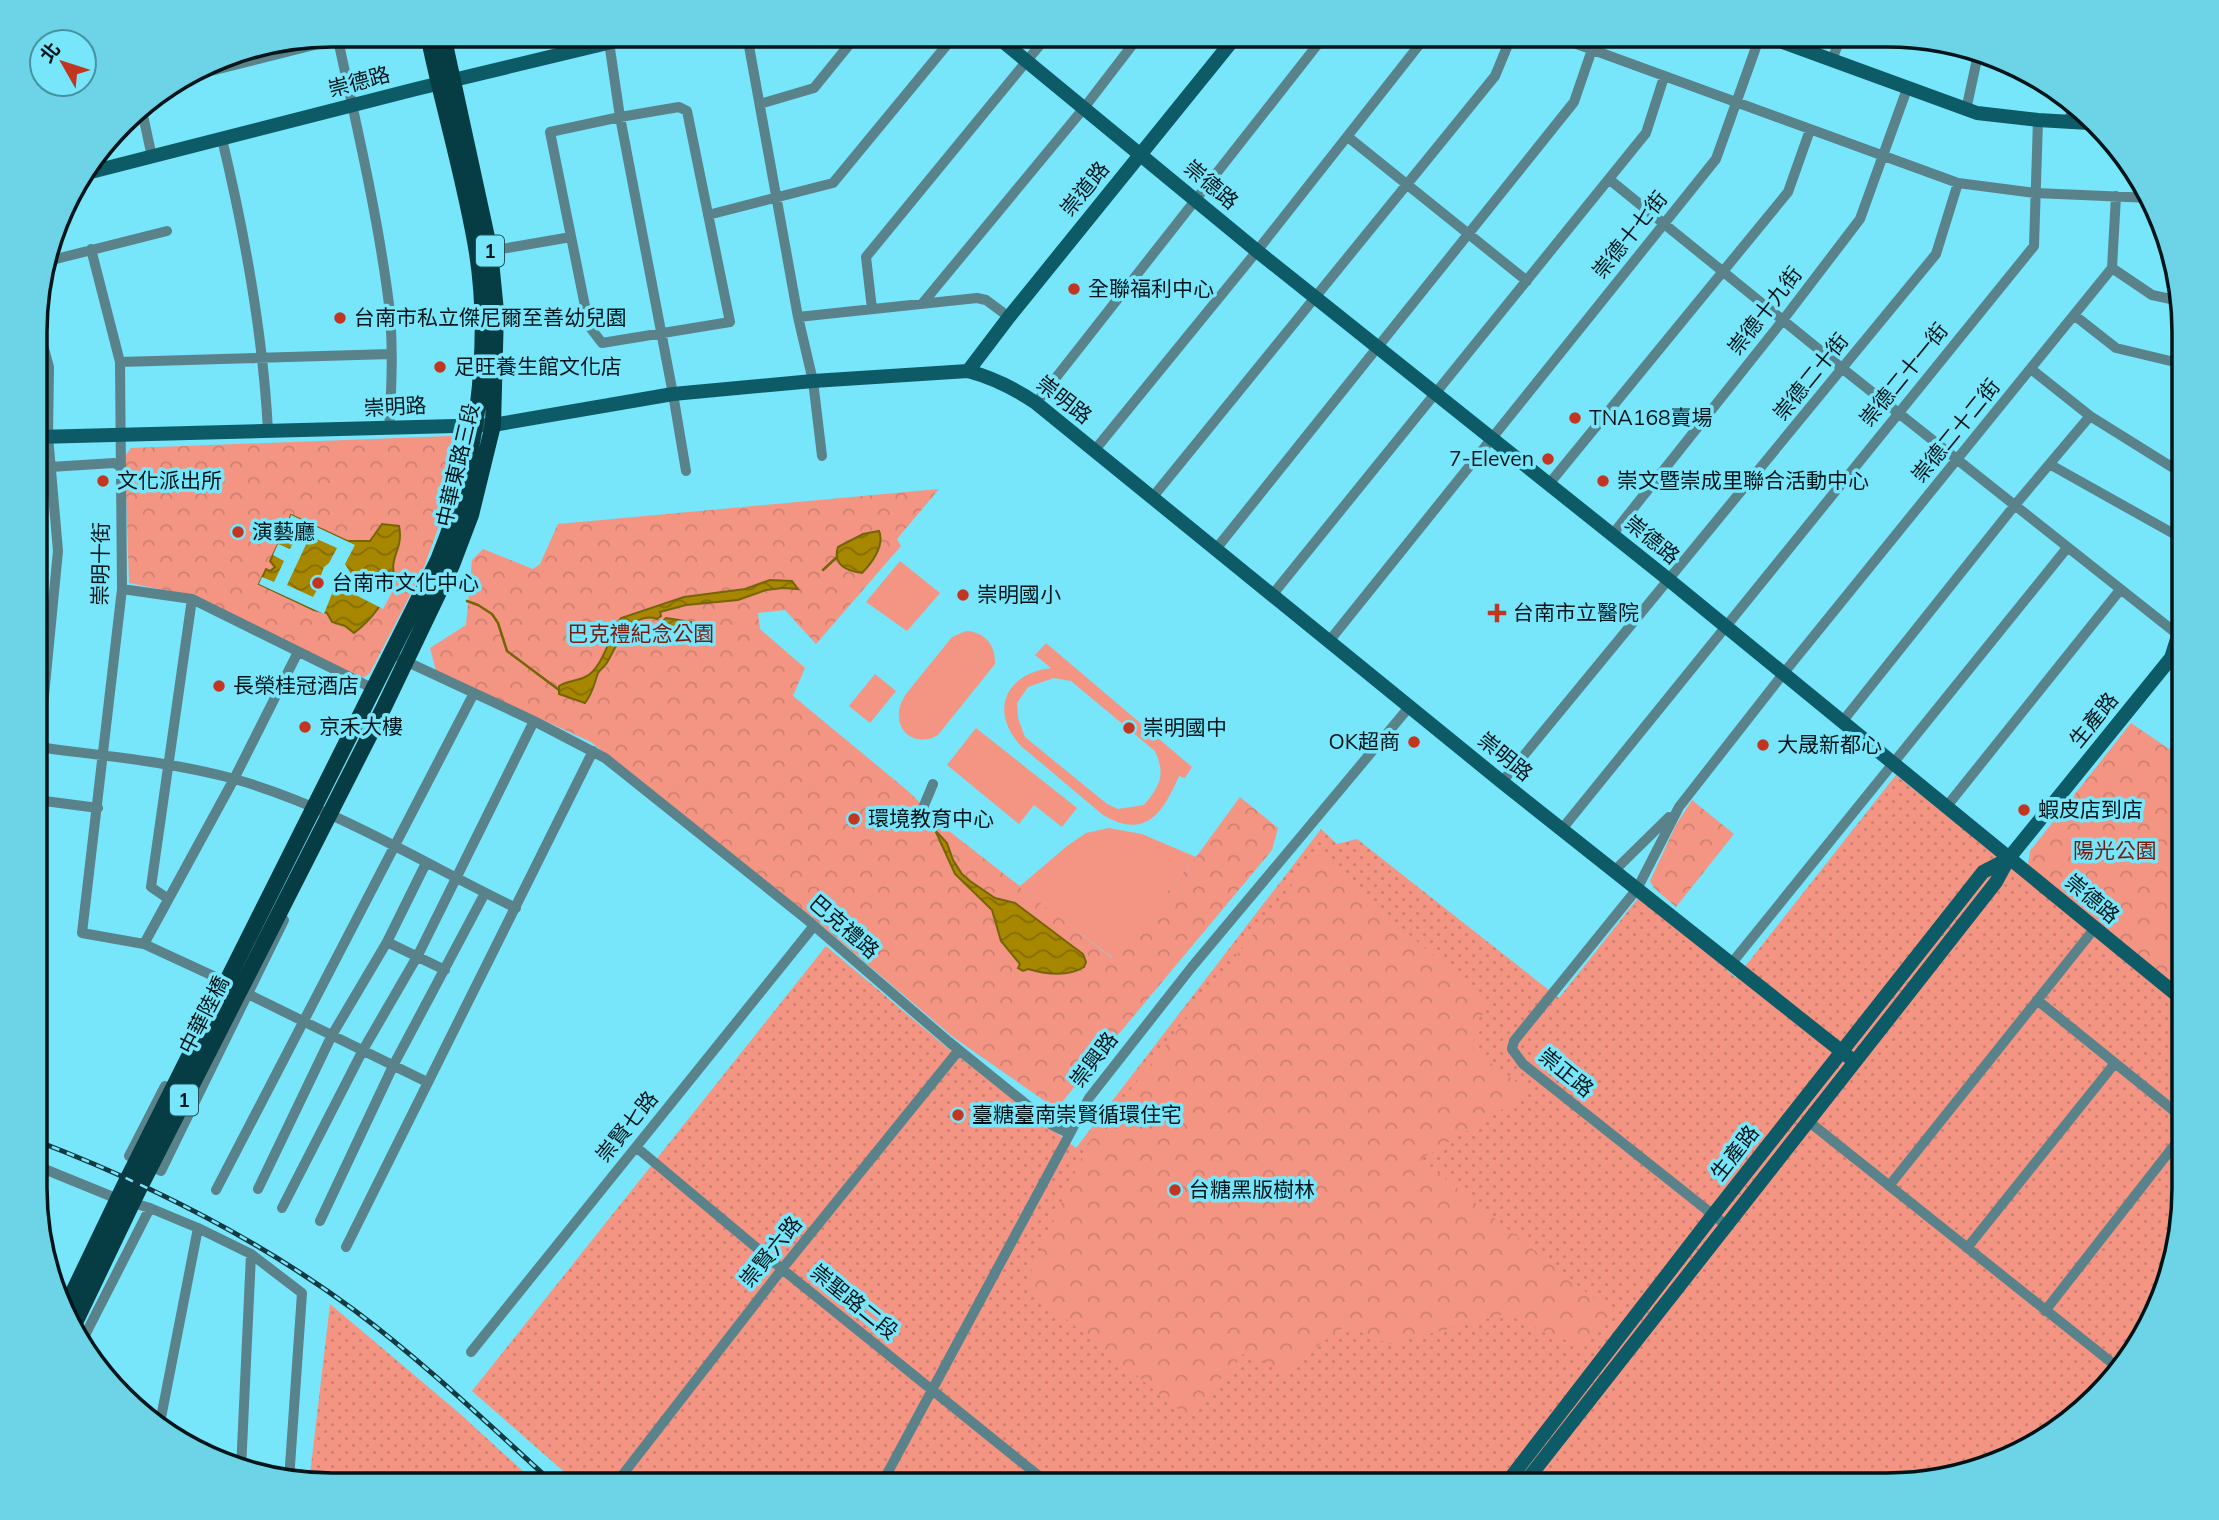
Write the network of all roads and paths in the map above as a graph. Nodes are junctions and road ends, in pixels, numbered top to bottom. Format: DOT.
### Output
graph roads {
  1 [pos="339,47"];
  2 [pos="433,47"];
  3 [pos="444,47"];
  4 [pos="578,47"];
  5 [pos="609,47"];
  6 [pos="749,47"];
  7 [pos="848,47"];
  8 [pos="945,47"];
  9 [pos="1010,47"];
  10 [pos="1039,47"];
  11 [pos="1131,47"];
  12 [pos="1227,47"];
  13 [pos="1316,47"];
  14 [pos="1418,47"];
  15 [pos="1507,47"];
  16 [pos="1581,47"];
  17 [pos="1593,47"];
  18 [pos="1756,47"];
  19 [pos="1796,47"];
  20 [pos="1837,47"];
  21 [pos="1591,51"];
  22 [pos="277,53"];
  23 [pos="1832,60"];
  24 [pos="1028,61"];
  25 [pos="1976,62"];
  26 [pos="236,64"];
  27 [pos="1664,77"];
  28 [pos="446,82"];
  29 [pos="1908,89"];
  30 [pos="1737,103"];
  31 [pos="760,104"];
  32 [pos="353,106"];
  33 [pos="1084,108"];
  34 [pos="1966,110"];
  35 [pos="2071,114"];
  36 [pos="620,117"];
  37 [pos="144,118"];
  38 [pos="2038,120"];
  39 [pos="2069,122"];
  40 [pos="2079,122"];
  41 [pos="1810,130"];
  42 [pos="1348,137"];
  43 [pos="222,139"];
  44 [pos="1141,154"];
  45 [pos="152,157"];
  46 [pos="1883,158"];
  47 [pos="98,170"];
  48 [pos="1610,180"];
  49 [pos="1958,183"];
  50 [pos="1406,184"];
  51 [pos="2035,193"];
  52 [pos="776,196"];
  53 [pos="2116,196"];
  54 [pos="2138,197"];
  55 [pos="1196,201"];
  56 [pos="708,215"];
  57 [pos="1663,224"];
  58 [pos="167,231"];
  59 [pos="1468,234"];
  60 [pos="571,237"];
  61 [pos="91,249"];
  62 [pos="490,251"];
  63 [pos="1256,251"];
  64 [pos="57,258"];
  65 [pos="2112,268"];
  66 [pos="1724,272"];
  67 [pos="1527,281"];
  68 [pos="1314,297"];
  69 [pos="2169,299"];
  70 [pos="922,304"];
  71 [pos="872,309"];
  72 [pos="2074,315"];
  73 [pos="798,317"];
  74 [pos="1010,317"];
  75 [pos="1783,320"];
  76 [pos="661,334"];
  77 [pos="1378,347"];
  78 [pos="391,354"];
  79 [pos="262,357"];
  80 [pos="2172,361"];
  81 [pos="120,362"];
  82 [pos="47,363"];
  83 [pos="1843,369"];
  84 [pos="2031,369"];
  85 [pos="968,371"];
  86 [pos="47,381"];
  87 [pos="813,381"];
  88 [pos="1436,393"];
  89 [pos="673,394"];
  90 [pos="1035,403"];
  91 [pos="1898,413"];
  92 [pos="2090,416"];
  93 [pos="476,425"];
  94 [pos="493,425"];
  95 [pos="388,429"];
  96 [pos="268,431"];
  97 [pos="120,434"];
  98 [pos="47,436"];
  99 [pos="1491,438"];
  100 [pos="1094,451"];
  101 [pos="47,454"];
  102 [pos="822,456"];
  103 [pos="1957,460"];
  104 [pos="2051,465"];
  105 [pos="120,466"];
  106 [pos="50,467"];
  107 [pos="2172,467"];
  108 [pos="686,471"];
  109 [pos="1549,484"];
  110 [pos="1152,498"];
  111 [pos="2015,506"];
  112 [pos="2172,534"];
  113 [pos="1612,535"];
  114 [pos="2067,548"];
  115 [pos="1216,549"];
  116 [pos="1668,580"];
  117 [pos="122,589"];
  118 [pos="2120,590"];
  119 [pos="1273,594"];
  120 [pos="192,599"];
  121 [pos="1725,627"];
  122 [pos="2172,631"];
  123 [pos="1330,640"];
  124 [pos="298,652"];
  125 [pos="2172,656"];
  126 [pos="399,658"];
  127 [pos="47,659"];
  128 [pos="1783,674"];
  129 [pos="373,689"];
  130 [pos="474,693"];
  131 [pos="389,696"];
  132 [pos="1410,706"];
  133 [pos="534,721"];
  134 [pos="1842,722"];
  135 [pos="47,748"];
  136 [pos="593,751"];
  137 [pos="104,755"];
  138 [pos="168,763"];
  139 [pos="1894,763"];
  140 [pos="234,779"];
  141 [pos="1503,782"];
  142 [pos="933,784"];
  143 [pos="47,801"];
  144 [pos="1947,806"];
  145 [pos="1679,807"];
  146 [pos="98,808"];
  147 [pos="322,811"];
  148 [pos="920,815"];
  149 [pos="1562,829"];
  150 [pos="396,847"];
  151 [pos="2009,858"];
  152 [pos="426,863"];
  153 [pos="293,870"];
  154 [pos="1614,871"];
  155 [pos="457,878"];
  156 [pos="1637,889"];
  157 [pos="485,893"];
  158 [pos="167,898"];
  159 [pos="516,908"];
  160 [pos="814,927"];
  161 [pos="2094,929"];
  162 [pos="387,942"];
  163 [pos="144,943"];
  164 [pos="418,955"];
  165 [pos="1731,964"];
  166 [pos="445,970"];
  167 [pos="222,980"];
  168 [pos="2172,991"];
  169 [pos="247,994"];
  170 [pos="2037,1000"];
  171 [pos="303,1021"];
  172 [pos="332,1035"];
  173 [pos="363,1050"];
  174 [pos="959,1050"];
  175 [pos="1841,1051"];
  176 [pos="1855,1062"];
  177 [pos="2115,1063"];
  178 [pos="394,1064"];
  179 [pos="427,1082"];
  180 [pos="2172,1109"];
  181 [pos="1808,1121"];
  182 [pos="1068,1133"];
  183 [pos="636,1146"];
  184 [pos="2172,1148"];
  185 [pos="47,1170"];
  186 [pos="1889,1186"];
  187 [pos="258,1189"];
  188 [pos="216,1190"];
  189 [pos="113,1197"];
  190 [pos="150,1208"];
  191 [pos="282,1208"];
  192 [pos="1713,1215"];
  193 [pos="320,1221"];
  194 [pos="1726,1225"];
  195 [pos="198,1228"];
  196 [pos="346,1247"];
  197 [pos="1967,1248"];
  198 [pos="251,1254"];
  199 [pos="782,1269"];
  200 [pos="67,1291"];
  201 [pos="70,1299"];
  202 [pos="2045,1311"];
  203 [pos="78,1316"];
  204 [pos="86,1332"];
  205 [pos="471,1352"];
  206 [pos="2112,1362"];
  207 [pos="931,1389"];
  208 [pos="161,1416"];
  209 [pos="242,1458"];
  210 [pos="290,1469"];
  211 [pos="624,1473"];
  212 [pos="887,1473"];
  213 [pos="1035,1473"];
  214 [pos="1514,1473"];
  215 [pos="1532,1473"];
  1 -- 32 [label="street"];
  2 -- 28 [label="main road, 中華東路三段 / 1"];
  3 -- 28 [label="main road, 中華東路三段 / 1"];
  4 -- 28 [label="street, 崇德路"];
  5 -- 36 [label="street"];
  6 -- 31 [label="street"];
  7 -- 31 [label="street"];
  8 -- 52 [label="street"];
  9 -- 24 [label="street, 崇德路"];
  10 -- 24 [label="street"];
  11 -- 33 [label="street"];
  12 -- 44 [label="street, 崇道路"];
  13 -- 55 [label="street"];
  14 -- 42 [label="street"];
  15 -- 50 [label="street"];
  16 -- 21 [label="street"];
  17 -- 21 [label="street"];
  18 -- 30 [label="street, 崇德十七街"];
  19 -- 23 [label="street"];
  20 -- 23 [label="street"];
  21 -- 27 [label="street"];
  21 -- 59 [label="street"];
  22 -- 26 [label="street"];
  23 -- 29 [label="street"];
  24 -- 33 [label="street, 崇德路"];
  24 -- 71 [label="street"];
  25 -- 34 [label="street"];
  27 -- 30 [label="street"];
  27 -- 48 [label="street"];
  28 -- 32 [label="street, 崇德路"];
  28 -- 62 [label="main road, 中華東路三段 / 1"];
  28 -- 93 [label="main road, 中華東路三段 / 1"];
  29 -- 34 [label="street"];
  29 -- 46 [label="street, 崇德十九街"];
  30 -- 41 [label="street"];
  30 -- 57 [label="street, 崇德十七街"];
  31 -- 52 [label="street"];
  32 -- 43 [label="street, 崇德路"];
  32 -- 78 [label="street"];
  33 -- 44 [label="street, 崇德路"];
  33 -- 70 [label="street"];
  34 -- 38 [label="street"];
  35 -- 39 [label="street"];
  36 -- 56 [label="street"];
  36 -- 60 [label="street"];
  36 -- 76 [label="street"];
  37 -- 45 [label="street"];
  38 -- 39 [label="street"];
  38 -- 51 [label="street, 崇德二十一街"];
  39 -- 40 [label="street"];
  41 -- 46 [label="street"];
  41 -- 66 [label="street"];
  42 -- 50 [label="street"];
  42 -- 63 [label="street"];
  43 -- 45 [label="street, 崇德路"];
  43 -- 79 [label="street"];
  44 -- 55 [label="street, 崇德路"];
  44 -- 74 [label="street, 崇道路"];
  45 -- 47 [label="street, 崇德路"];
  46 -- 49 [label="street"];
  46 -- 75 [label="street, 崇德十九街"];
  48 -- 57 [label="street"];
  48 -- 67 [label="street"];
  49 -- 51 [label="street"];
  49 -- 83 [label="street, 崇德二十街"];
  50 -- 59 [label="street"];
  50 -- 68 [label="street"];
  51 -- 53 [label="street"];
  51 -- 91 [label="street, 崇德二十一街"];
  52 -- 56 [label="street"];
  52 -- 73 [label="street"];
  53 -- 54 [label="street"];
  53 -- 65 [label="street"];
  55 -- 63 [label="street, 崇德路"];
  55 -- 90 [label="street"];
  56 -- 76 [label="street"];
  57 -- 66 [label="street"];
  57 -- 99 [label="street, 崇德十七街"];
  58 -- 61 [label="street"];
  59 -- 67 [label="street"];
  59 -- 77 [label="street"];
  60 -- 62 [label="street"];
  60 -- 76 [label="street"];
  61 -- 64 [label="street"];
  61 -- 81 [label="street, 崇明十街"];
  62 -- 94 [label="main road, 中華東路三段 / 1"];
  63 -- 68 [label="street, 崇德路"];
  63 -- 100 [label="street"];
  65 -- 69 [label="street"];
  65 -- 72 [label="street, 崇德二十二街"];
  66 -- 75 [label="street"];
  66 -- 109 [label="street"];
  67 -- 88 [label="street"];
  68 -- 77 [label="street, 崇德路"];
  68 -- 110 [label="street"];
  70 -- 71 [label="street"];
  70 -- 74 [label="street"];
  71 -- 73 [label="street"];
  72 -- 80 [label="street"];
  72 -- 84 [label="street, 崇德二十二街"];
  73 -- 87 [label="street"];
  74 -- 85 [label="street, 崇道路"];
  75 -- 83 [label="street"];
  75 -- 113 [label="street, 崇德十九街"];
  76 -- 89 [label="street"];
  77 -- 88 [label="street, 崇德路"];
  77 -- 115 [label="street"];
  78 -- 79 [label="street"];
  78 -- 95 [label="street"];
  79 -- 81 [label="street"];
  79 -- 96 [label="street"];
  81 -- 97 [label="street, 崇明十街"];
  82 -- 86 [label="street"];
  83 -- 91 [label="street"];
  83 -- 116 [label="street, 崇德二十街"];
  84 -- 92 [label="street"];
  84 -- 103 [label="street, 崇德二十二街"];
  85 -- 87 [label="street, 崇明路"];
  85 -- 90 [label="street, 崇明路"];
  87 -- 89 [label="street, 崇明路"];
  87 -- 102 [label="street"];
  88 -- 99 [label="street, 崇德路"];
  88 -- 119 [label="street"];
  89 -- 94 [label="street, 崇明路"];
  89 -- 108 [label="street"];
  90 -- 100 [label="street, 崇明路"];
  91 -- 103 [label="street"];
  91 -- 121 [label="street, 崇德二十一街"];
  92 -- 104 [label="street"];
  92 -- 107 [label="street"];
  93 -- 94 [label="street, 崇明路"];
  93 -- 95 [label="street, 崇明路"];
  93 -- 126 [label="main road, 中華東路三段 / 1"];
  94 -- 126 [label="main road, 中華東路三段 / 1"];
  95 -- 96 [label="street, 崇明路"];
  96 -- 97 [label="street, 崇明路"];
  97 -- 98 [label="street, 崇明路"];
  97 -- 105 [label="street, 崇明十街"];
  99 -- 109 [label="street, 崇德路"];
  99 -- 123 [label="street, 崇德十七街"];
  100 -- 110 [label="street, 崇明路"];
  101 -- 106 [label="street"];
  103 -- 111 [label="street"];
  103 -- 128 [label="street, 崇德二十二街"];
  104 -- 111 [label="street"];
  104 -- 112 [label="street"];
  105 -- 106 [label="street"];
  105 -- 117 [label="street, 崇明十街"];
  106 -- 127 [label="street"];
  109 -- 113 [label="street, 崇德路"];
  110 -- 115 [label="street, 崇明路"];
  111 -- 114 [label="street"];
  111 -- 134 [label="street"];
  113 -- 116 [label="street, 崇德路"];
  114 -- 118 [label="street"];
  114 -- 139 [label="street"];
  115 -- 119 [label="street, 崇明路"];
  116 -- 121 [label="street, 崇德路"];
  116 -- 141 [label="street, 崇德二十街"];
  117 -- 120 [label="street"];
  117 -- 137 [label="street, 崇明十街"];
  118 -- 122 [label="street"];
  118 -- 144 [label="street"];
  119 -- 123 [label="street, 崇明路"];
  120 -- 124 [label="street"];
  120 -- 138 [label="street"];
  121 -- 128 [label="street, 崇德路"];
  121 -- 149 [label="street, 崇德二十一街"];
  123 -- 132 [label="street, 崇明路"];
  124 -- 129 [label="street"];
  124 -- 140 [label="street"];
  125 -- 151 [label="street, 生產路"];
  126 -- 129 [label="main road, 中華東路三段 / 1"];
  126 -- 130 [label="street, 巴克禮路"];
  126 -- 131 [label="main road, 中華東路三段 / 1"];
  128 -- 134 [label="street, 崇德路"];
  128 -- 145 [label="street, 崇德二十二街"];
  129 -- 131 [label="street"];
  129 -- 147 [label="main road, 中華東路三段 / 1"];
  130 -- 133 [label="street, 巴克禮路"];
  130 -- 150 [label="street"];
  131 -- 147 [label="main road, 中華東路三段 / 1"];
  132 -- 141 [label="street, 崇明路"];
  132 -- 182 [label="street, 崇興路"];
  133 -- 136 [label="street, 巴克禮路"];
  133 -- 155 [label="street"];
  134 -- 139 [label="street, 崇德路"];
  135 -- 137 [label="street"];
  136 -- 159 [label="street"];
  136 -- 160 [label="street, 巴克禮路"];
  137 -- 138 [label="street"];
  137 -- 146 [label="street, 崇明十街"];
  138 -- 140 [label="street"];
  138 -- 158 [label="street"];
  139 -- 144 [label="street, 崇德路"];
  139 -- 165 [label="street"];
  140 -- 147 [label="street"];
  140 -- 158 [label="street"];
  141 -- 149 [label="street, 崇明路"];
  142 -- 148 [label="street"];
  143 -- 146 [label="street"];
  144 -- 151 [label="street, 崇德路"];
  145 -- 154 [label="street"];
  145 -- 156 [label="street"];
  146 -- 163 [label="street, 崇明十街"];
  147 -- 150 [label="street"];
  147 -- 153 [label="main road, 中華東路三段 / 1"];
  147 -- 167 [label="street"];
  147 -- 169 [label="street"];
  149 -- 154 [label="street, 崇明路"];
  150 -- 152 [label="street"];
  150 -- 171 [label="street"];
  151 -- 161 [label="street, 崇德路"];
  151 -- 175 [label="street, 生產路"];
  151 -- 176 [label="street, 生產路"];
  152 -- 155 [label="street"];
  152 -- 162 [label="street"];
  153 -- 201 [label="main road, 中華陸橋 / 1"];
  153 -- 203 [label="main road, 中華陸橋 / 1"];
  154 -- 156 [label="street, 崇明路"];
  155 -- 157 [label="street"];
  155 -- 164 [label="street"];
  156 -- 165 [label="street, 崇明路"];
  156 -- 192 [label="street, 崇正路"];
  157 -- 159 [label="street"];
  157 -- 166 [label="street"];
  158 -- 163 [label="street"];
  159 -- 179 [label="street"];
  160 -- 174 [label="street, 巴克禮路"];
  160 -- 183 [label="street, 崇賢七路"];
  161 -- 168 [label="street, 崇德路"];
  161 -- 170 [label="street"];
  162 -- 164 [label="street"];
  162 -- 172 [label="street"];
  163 -- 167 [label="street"];
  164 -- 166 [label="street"];
  164 -- 173 [label="street"];
  165 -- 175 [label="street, 崇明路"];
  166 -- 178 [label="street"];
  167 -- 169 [label="street"];
  169 -- 171 [label="street"];
  170 -- 177 [label="street"];
  170 -- 186 [label="street"];
  171 -- 172 [label="street"];
  171 -- 188 [label="street"];
  172 -- 173 [label="street"];
  172 -- 187 [label="street"];
  173 -- 178 [label="street"];
  173 -- 191 [label="street"];
  174 -- 182 [label="street, 巴克禮路"];
  174 -- 199 [label="street, 崇賢六路"];
  175 -- 176 [label="street, 崇明路"];
  175 -- 192 [label="street, 生產路"];
  176 -- 181 [label="street, 生產路"];
  177 -- 180 [label="street"];
  177 -- 197 [label="street"];
  178 -- 179 [label="street"];
  178 -- 193 [label="street"];
  179 -- 196 [label="street"];
  181 -- 186 [label="street"];
  181 -- 194 [label="street, 生產路"];
  182 -- 207 [label="street, 崇興路"];
  183 -- 199 [label="street, 崇聖路二段"];
  183 -- 205 [label="street, 崇賢七路"];
  184 -- 202 [label="street"];
  185 -- 189 [label="street"];
  186 -- 197 [label="street"];
  189 -- 190 [label="street"];
  189 -- 200 [label="street"];
  190 -- 195 [label="street"];
  190 -- 204 [label="street"];
  192 -- 194 [label="street, 崇正路"];
  192 -- 214 [label="street, 生產路"];
  194 -- 215 [label="street, 生產路"];
  195 -- 198 [label="street"];
  195 -- 208 [label="street"];
  197 -- 202 [label="street"];
  198 -- 209 [label="street"];
  198 -- 210 [label="street"];
  199 -- 207 [label="street, 崇聖路二段"];
  199 -- 211 [label="street, 崇賢六路"];
  202 -- 206 [label="street"];
  207 -- 212 [label="street, 崇興路"];
  207 -- 213 [label="street, 崇聖路二段"];
}
